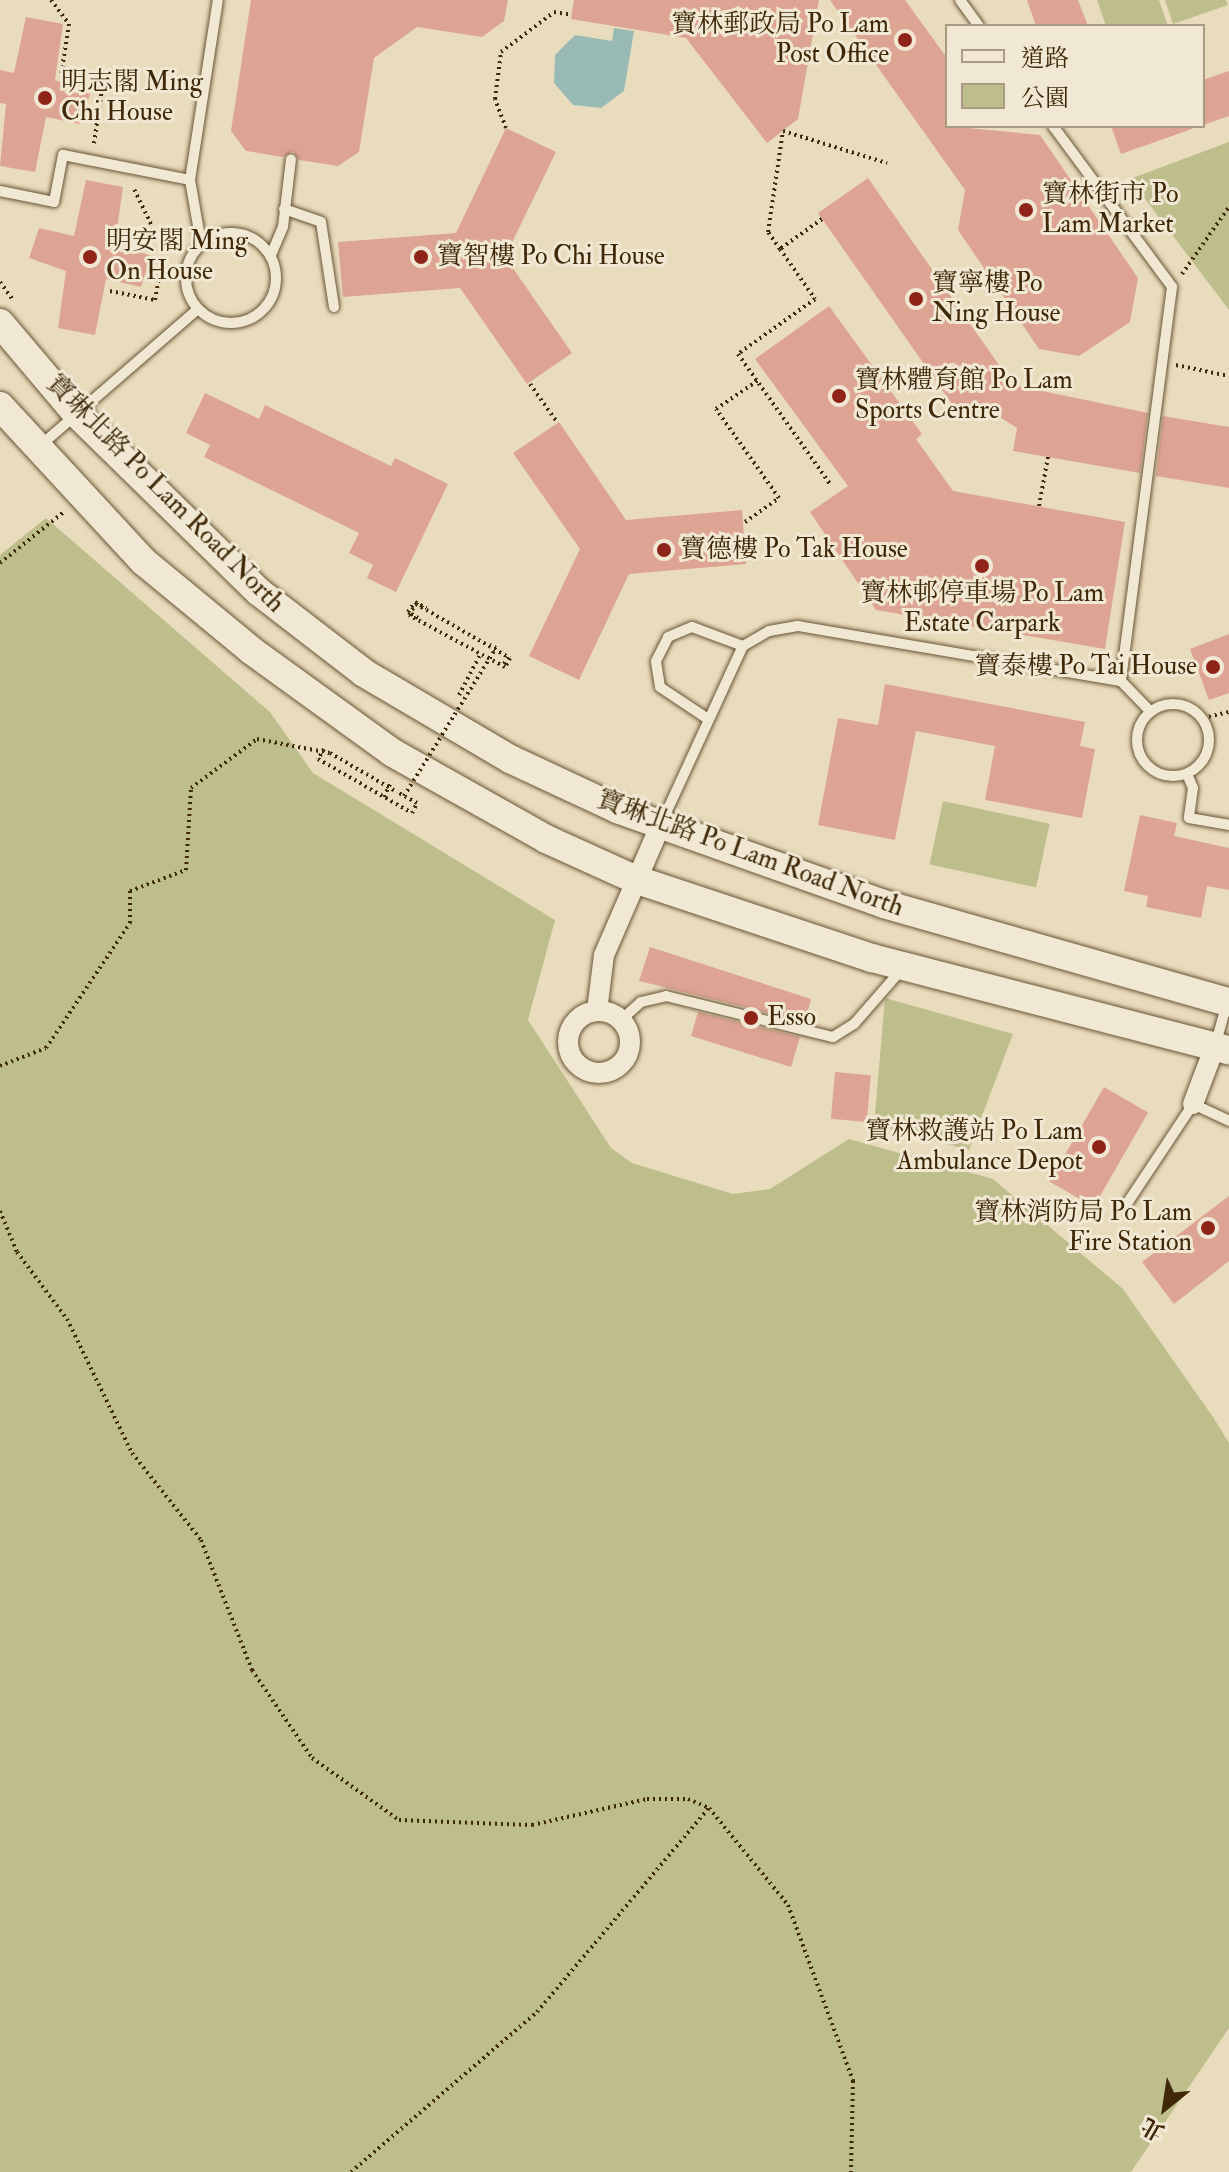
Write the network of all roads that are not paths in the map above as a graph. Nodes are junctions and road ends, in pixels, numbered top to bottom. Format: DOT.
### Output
graph roads {
  1 [pos="218,0"];
  2 [pos="960,0"];
  3 [pos="978,24"];
  4 [pos="1054,128"];
  5 [pos="291,159"];
  6 [pos="190,180"];
  7 [pos="0,191"];
  8 [pos="284,209"];
  9 [pos="201,243"];
  10 [pos="271,255"];
  11 [pos="334,307"];
  12 [pos="198,309"];
  13 [pos="8,314"];
  14 [pos="0,406"];
  15 [pos="76,413"];
  16 [pos="37,449"];
  17 [pos="743,646"];
  18 [pos="1121,681"];
  19 [pos="1150,711"];
  20 [pos="705,717"];
  21 [pos="1187,774"];
  22 [pos="1229,825"];
  23 [pos="660,826"];
  24 [pos="634,879"];
  25 [pos="903,967"];
  26 [pos="1228,1002"];
  27 [pos="597,1011"];
  28 [pos="621,1020"];
  29 [pos="1222,1048"];
  30 [pos="1193,1104"];
  31 [pos="1229,1121"];
  32 [pos="1128,1202"];
  1 -- 6 [label="lane"];
  2 -- 3 [label="lane"];
  4 -- 18 [label="lane"];
  5 -- 8 [label="lane"];
  6 -- 7 [label="lane"];
  6 -- 9 [label="lane"];
  8 -- 10 [label="lane"];
  8 -- 11 [label="lane"];
  9 -- 10 [label="lane"];
  9 -- 12 [label="lane"];
  10 -- 12 [label="lane"];
  12 -- 15 [label="lane"];
  13 -- 15 [label="main road, 寶琳北路 Po Lam Road North"];
  14 -- 16 [label="main road, 寶琳北路 Po Lam Road North"];
  15 -- 16 [label="lane"];
  15 -- 23 [label="main road, 寶琳北路 Po Lam Road North"];
  16 -- 24 [label="main road, 寶琳北路 Po Lam Road North"];
  17 -- 18 [label="lane"];
  17 -- 20 [label="lane"];
  17 -- 20 [label="lane"];
  18 -- 19 [label="lane"];
  19 -- 21 [label="lane"];
  19 -- 21 [label="lane"];
  20 -- 23 [label="lane"];
  21 -- 22 [label="lane"];
  23 -- 24 [label="street"];
  23 -- 26 [label="main road, 寶琳北路 Po Lam Road North"];
  24 -- 25 [label="main road, 寶琳北路 Po Lam Road North"];
  24 -- 27 [label="street"];
  25 -- 28 [label="lane"];
  25 -- 29 [label="main road, 寶琳北路 Po Lam Road North"];
  26 -- 29 [label="lane"];
  27 -- 28 [label="street"];
  27 -- 28 [label="street"];
  29 -- 30 [label="street"];
  30 -- 31 [label="lane"];
  30 -- 32 [label="lane"];
}
